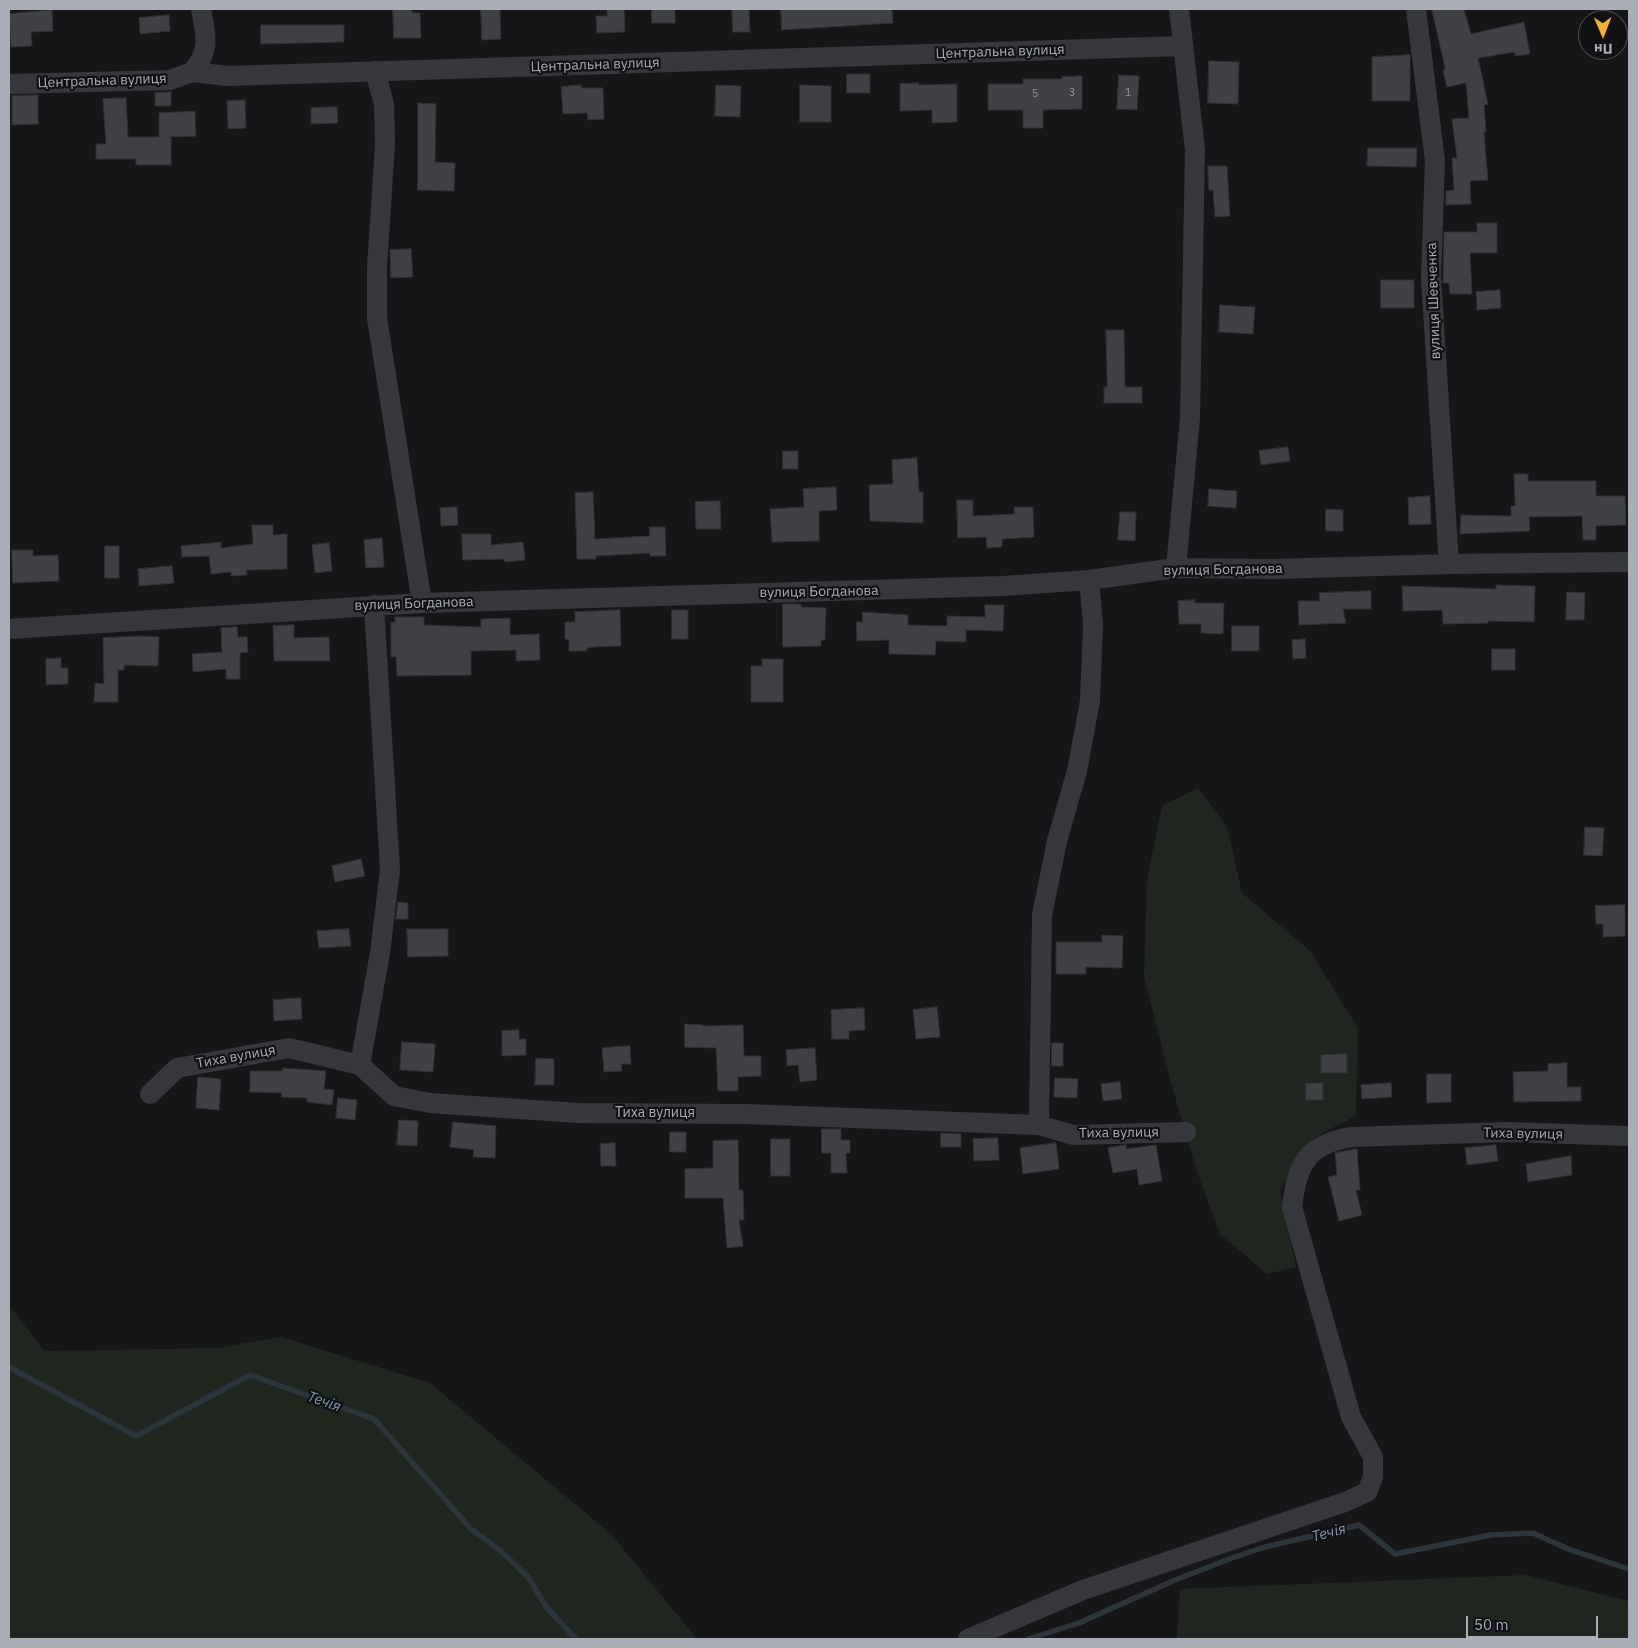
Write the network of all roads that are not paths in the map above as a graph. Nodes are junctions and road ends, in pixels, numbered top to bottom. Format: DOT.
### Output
graph roads {
  1 [pos="201,9"];
  2 [pos="1179,9"];
  3 [pos="1416,9"];
  4 [pos="1183,46"];
  5 [pos="375,71"];
  6 [pos="192,72"];
  7 [pos="9,84"];
  8 [pos="1629,562"];
  9 [pos="1449,564"];
  10 [pos="1176,568"];
  11 [pos="1089,580"];
  12 [pos="422,602"];
  13 [pos="374,605"];
  14 [pos="9,629"];
  15 [pos="360,1064"];
  16 [pos="150,1094"];
  17 [pos="1038,1125"];
  18 [pos="1186,1132"];
  19 [pos="1629,1136"];
  20 [pos="968,1639"];
  1 -- 6 [label="street"];
  2 -- 4 [label="street"];
  3 -- 9 [label="street, вулиця Шевченка"];
  4 -- 5 [label="street, Центральна вулиця"];
  4 -- 10 [label="street"];
  5 -- 6 [label="street, Центральна вулиця"];
  5 -- 12 [label="street"];
  6 -- 7 [label="street, Центральна вулиця"];
  8 -- 9 [label="street, вулиця Богданова"];
  9 -- 10 [label="street, вулиця Богданова"];
  10 -- 11 [label="street, вулиця Богданова"];
  11 -- 12 [label="street, вулиця Богданова"];
  11 -- 17 [label="street"];
  12 -- 13 [label="street, вулиця Богданова"];
  13 -- 14 [label="street, вулиця Богданова"];
  13 -- 15 [label="street"];
  15 -- 16 [label="street, Тиха вулиця"];
  15 -- 17 [label="street, Тиха вулиця"];
  17 -- 18 [label="street, Тиха вулиця"];
  19 -- 20 [label="street, Тиха вулиця"];
}
